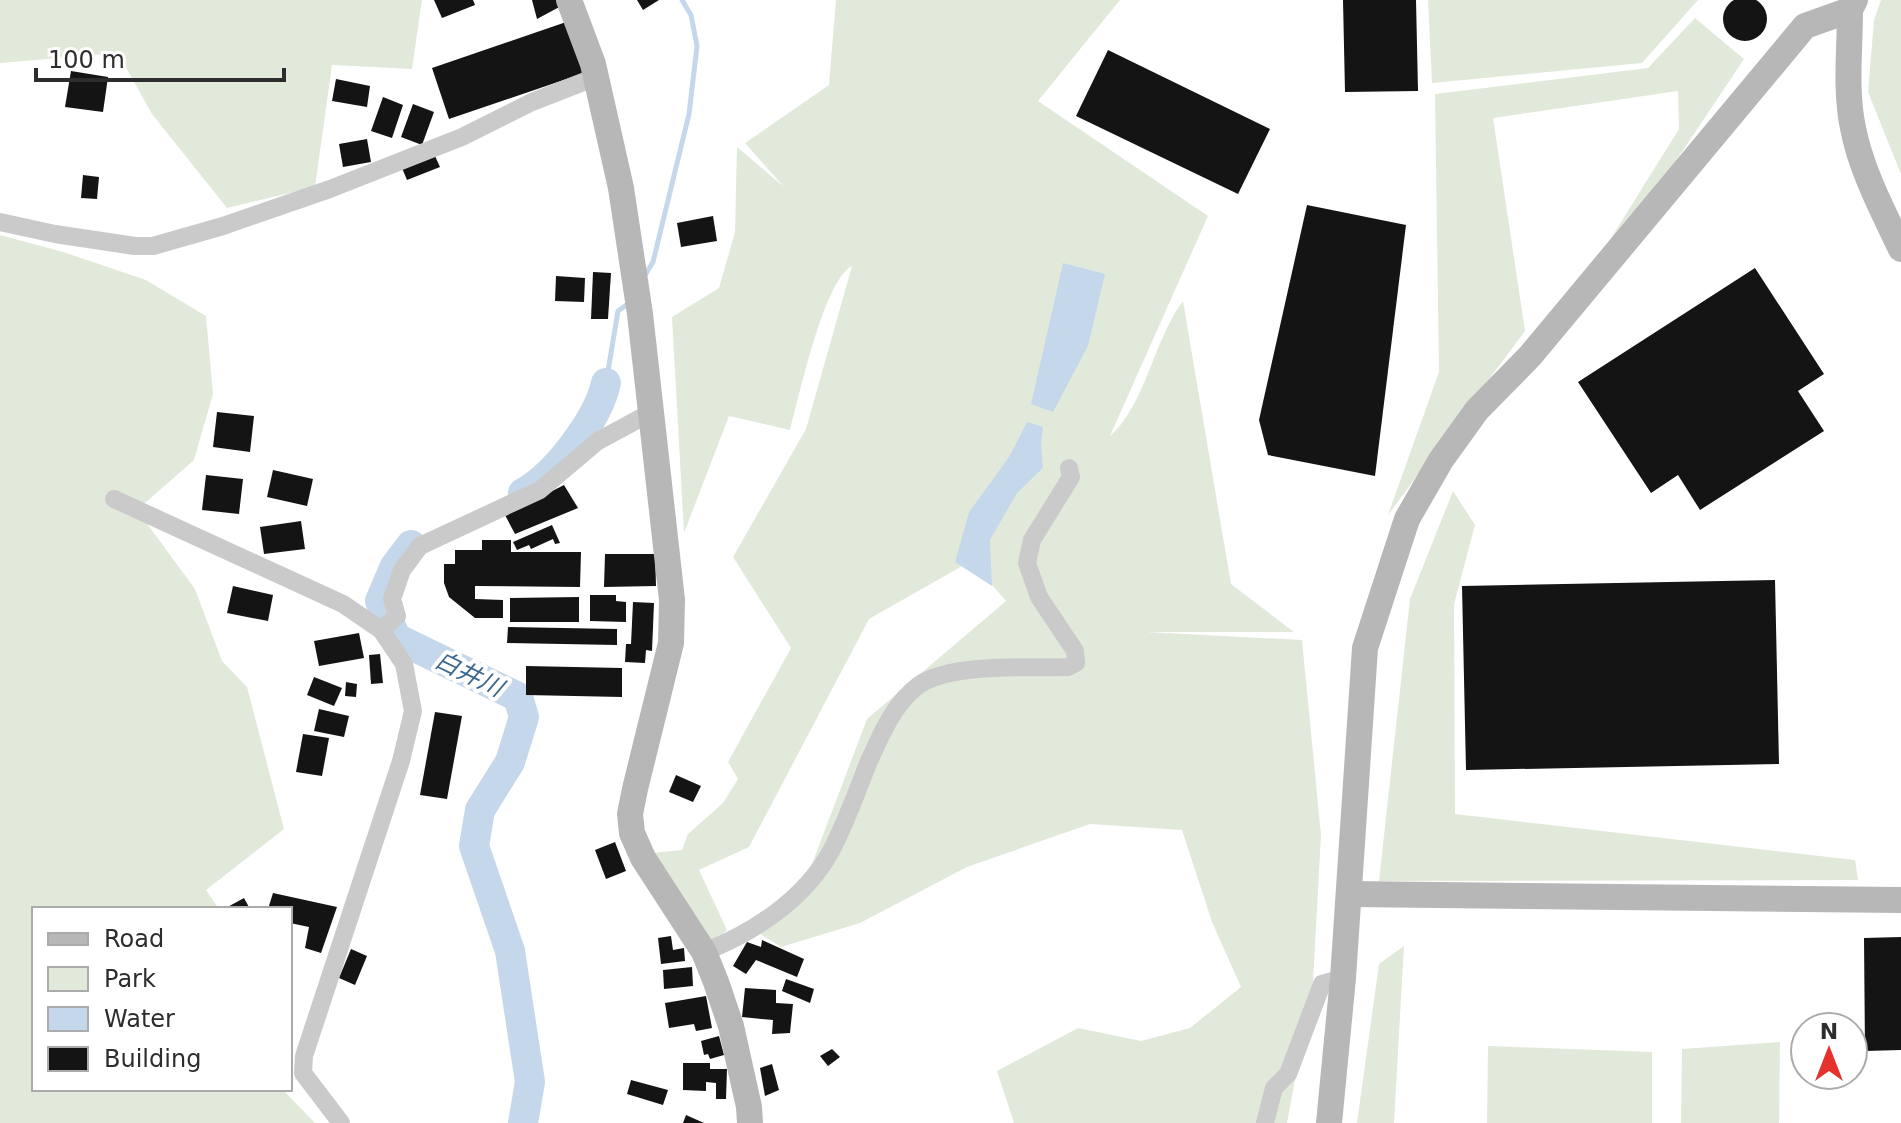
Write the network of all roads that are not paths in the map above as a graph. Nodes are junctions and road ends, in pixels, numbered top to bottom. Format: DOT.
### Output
graph roads {
  1 [pos="569,0"];
  2 [pos="1853,5"];
  3 [pos="596,77"];
  4 [pos="0,222"];
  5 [pos="1901,249"];
  6 [pos="650,413"];
  7 [pos="1069,468"];
  8 [pos="114,499"];
  9 [pos="381,630"];
  10 [pos="1349,894"];
  11 [pos="1901,900"];
  12 [pos="704,952"];
  13 [pos="1343,978"];
  14 [pos="341,1123"];
  15 [pos="750,1123"];
  16 [pos="1265,1123"];
  17 [pos="1329,1123"];
  1 -- 3 [label="street"];
  2 -- 5 [label="street"];
  2 -- 10 [label="street"];
  3 -- 4 [label="street"];
  3 -- 6 [label="street"];
  6 -- 9 [label="street"];
  6 -- 12 [label="street"];
  7 -- 12 [label="street"];
  8 -- 9 [label="street"];
  9 -- 14 [label="street"];
  10 -- 11 [label="street"];
  10 -- 13 [label="street"];
  12 -- 15 [label="street"];
  13 -- 16 [label="street"];
  13 -- 17 [label="street"];
}
